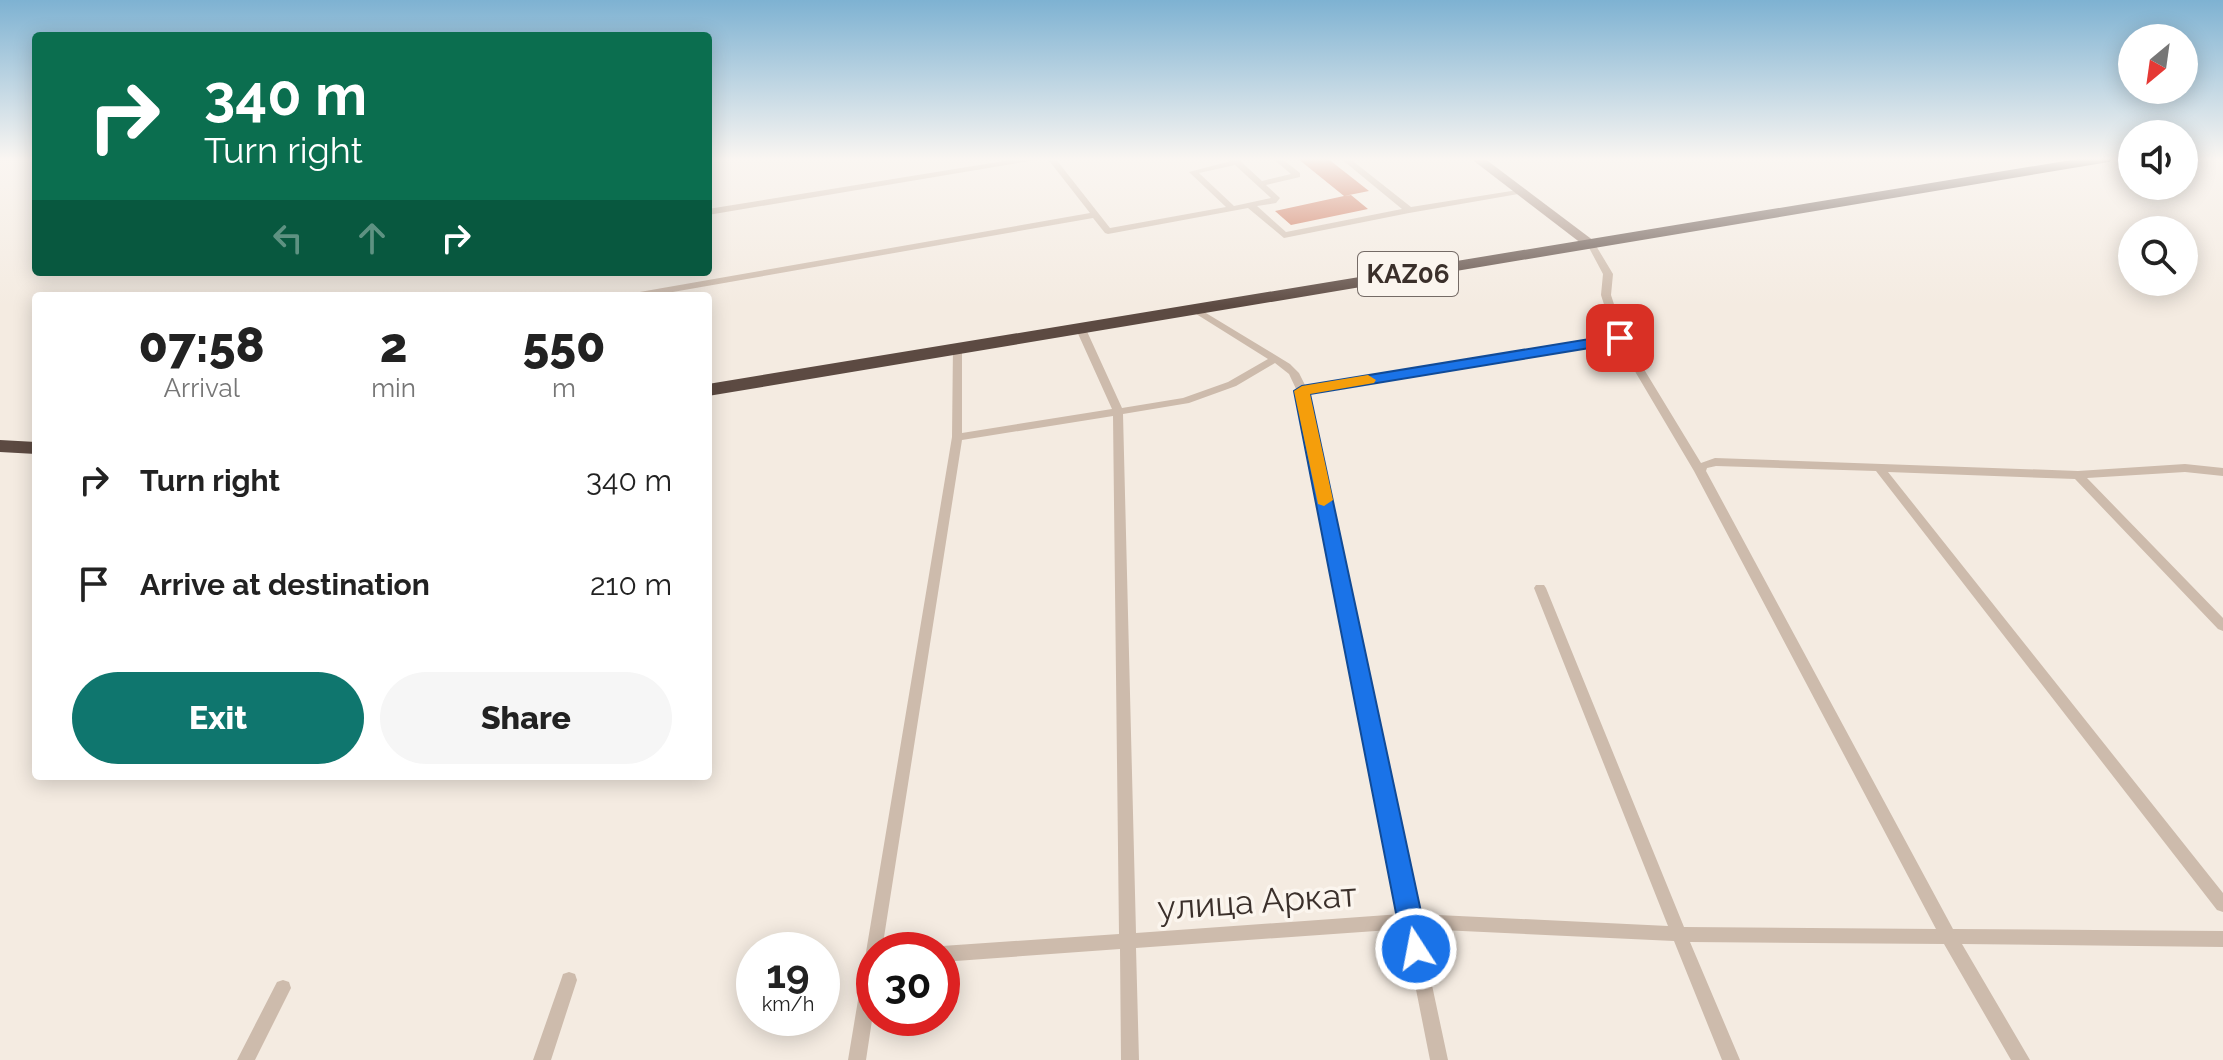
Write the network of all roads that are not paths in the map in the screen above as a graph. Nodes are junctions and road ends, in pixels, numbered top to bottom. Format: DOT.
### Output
graph roads {
  1 [pos="736,207"];
  2 [pos="1089,207"];
  3 [pos="1240,207"];
  4 [pos="1253,207"];
  5 [pos="1406,207"];
  6 [pos="1424,207"];
  7 [pos="1545,207"];
  8 [pos="1770,207"];
  9 [pos="1793,207"];
  10 [pos="1233,209"];
  11 [pos="1409,210"];
  12 [pos="712,211"];
  13 [pos="1095,215"];
  14 [pos="1586,240"];
  15 [pos="657,292"];
  16 [pos="1196,310"];
  17 [pos="1080,327"];
  18 [pos="1620,338"];
  19 [pos="957,348"];
  20 [pos="1275,359"];
  21 [pos="712,376"];
  22 [pos="712,389"];
  23 [pos="1302,391"];
  24 [pos="1118,411"];
  25 [pos="0,433"];
  26 [pos="32,434"];
  27 [pos="957,437"];
  28 [pos="0,446"];
  29 [pos="32,448"];
  30 [pos="1880,469"];
  31 [pos="1700,471"];
  32 [pos="2223,472"];
  33 [pos="2078,475"];
  34 [pos="1540,588"];
  35 [pos="2223,626"];
  36 [pos="2223,905"];
  37 [pos="1410,921"];
  38 [pos="877,932"];
  39 [pos="1679,934"];
  40 [pos="1948,935"];
  41 [pos="2223,939"];
  42 [pos="1130,940"];
  43 [pos="960,953"];
  44 [pos="569,980"];
  45 [pos="283,988"];
  46 [pos="861,1036"];
  47 [pos="246,1060"];
  48 [pos="542,1060"];
  49 [pos="857,1060"];
  50 [pos="1130,1060"];
  51 [pos="1439,1060"];
  52 [pos="1731,1060"];
  53 [pos="2021,1060"];
  1 -- 12 [label="street"];
  2 -- 13 [label="street"];
  3 -- 10 [label="street"];
  4 -- 11 [label="street"];
  5 -- 11 [label="street"];
  6 -- 11 [label="street"];
  7 -- 14 [label="main road"];
  8 -- 14 [label="highway, KАZ06"];
  9 -- 14 [label="highway, KАZ06"];
  10 -- 13 [label="street"];
  13 -- 15 [label="street"];
  14 -- 16 [label="highway, KАZ06"];
  14 -- 18 [label="street"];
  14 -- 21 [label="highway, KАZ06"];
  16 -- 17 [label="highway, KАZ06"];
  16 -- 20 [label="street"];
  17 -- 19 [label="highway, KАZ06"];
  17 -- 24 [label="street"];
  18 -- 23 [label="street"];
  18 -- 31 [label="street"];
  19 -- 22 [label="highway, KАZ06"];
  19 -- 27 [label="street"];
  20 -- 23 [label="street"];
  20 -- 24 [label="street"];
  23 -- 37 [label="street"];
  24 -- 27 [label="street"];
  24 -- 42 [label="street"];
  25 -- 26 [label="highway"];
  27 -- 38 [label="street"];
  28 -- 29 [label="highway"];
  30 -- 31 [label="street"];
  30 -- 33 [label="street"];
  30 -- 36 [label="street"];
  31 -- 40 [label="street"];
  32 -- 33 [label="street"];
  33 -- 35 [label="street"];
  34 -- 39 [label="street"];
  37 -- 39 [label="street, улица Аркат"];
  37 -- 42 [label="street, улица Аркат"];
  37 -- 51 [label="street"];
  39 -- 40 [label="street, улица Аркат"];
  39 -- 52 [label="street"];
  40 -- 41 [label="street, улица Аркат"];
  40 -- 53 [label="street"];
  42 -- 43 [label="street, улица Аркат"];
  42 -- 50 [label="street"];
  44 -- 48 [label="street"];
  45 -- 47 [label="street"];
  46 -- 49 [label="street"];
}
